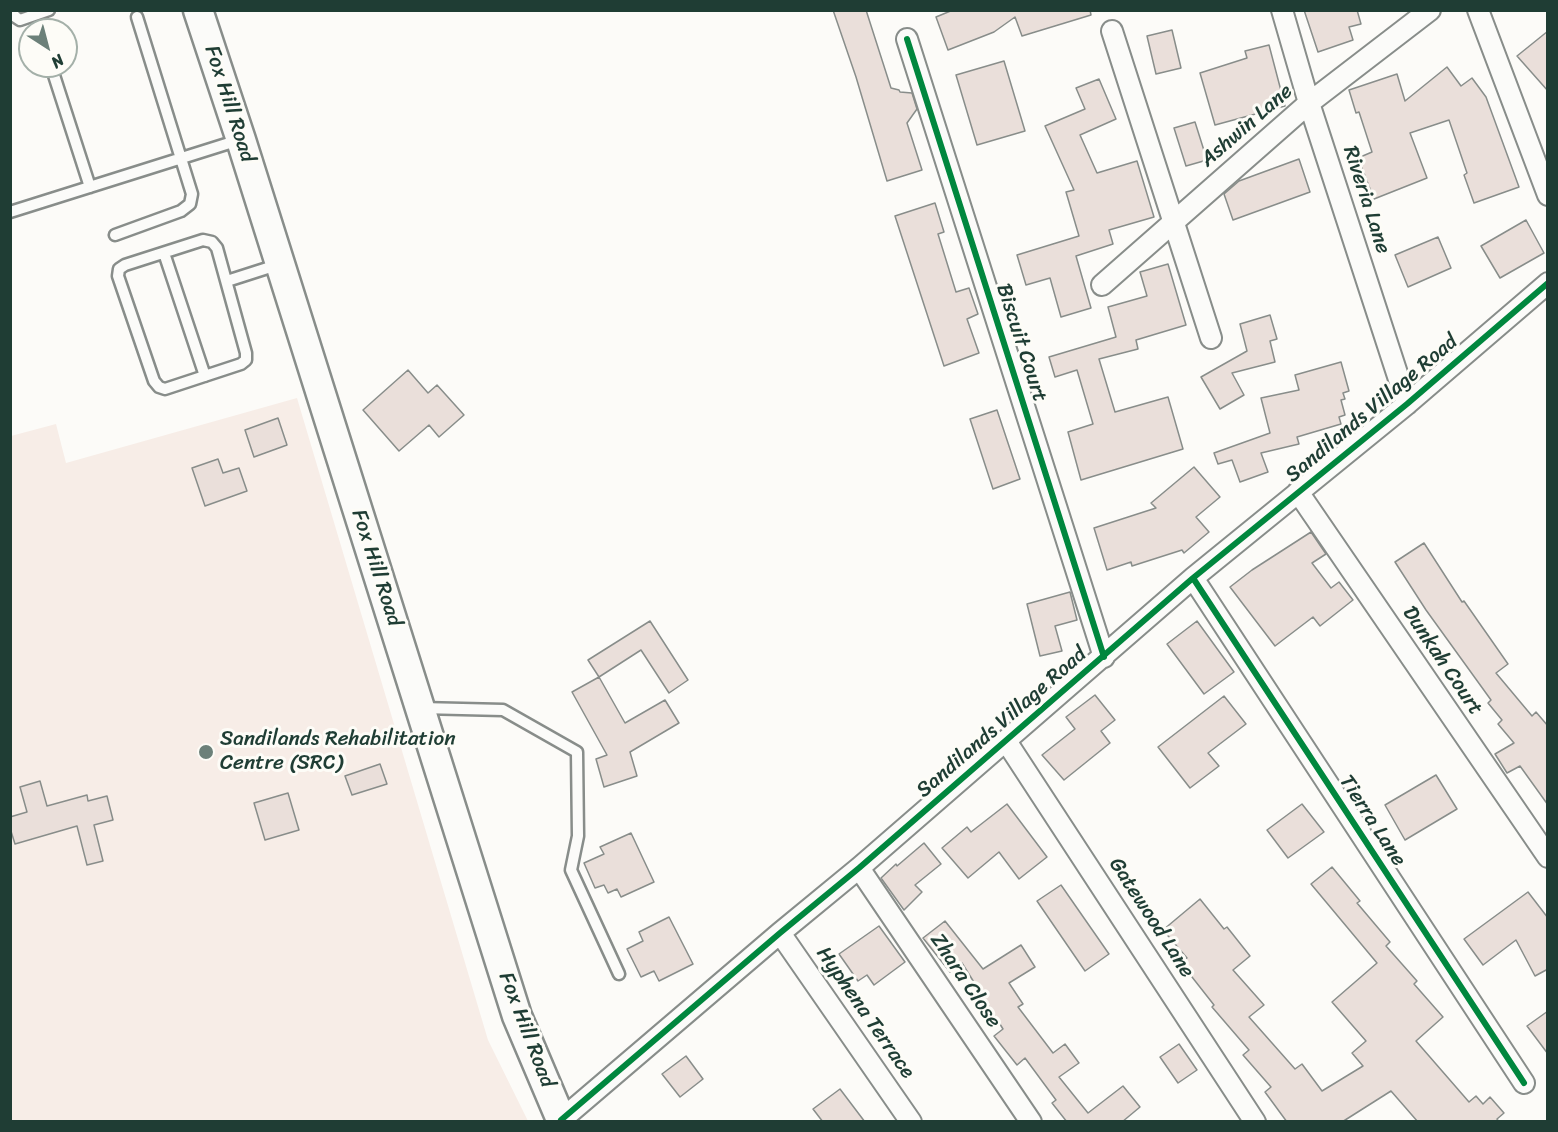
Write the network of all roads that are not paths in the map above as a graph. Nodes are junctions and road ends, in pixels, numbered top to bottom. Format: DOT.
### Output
graph roads {
  1 [pos="13,10"];
  2 [pos="49,10"];
  3 [pos="198,10"];
  4 [pos="1282,10"];
  5 [pos="1430,10"];
  6 [pos="1478,10"];
  7 [pos="137,17"];
  8 [pos="1112,31"];
  9 [pos="907,39"];
  10 [pos="55,78"];
  11 [pos="1309,103"];
  12 [pos="241,140"];
  13 [pos="180,157"];
  14 [pos="90,187"];
  15 [pos="1548,195"];
  16 [pos="10,212"];
  17 [pos="1173,223"];
  18 [pos="115,235"];
  19 [pos="164,253"];
  20 [pos="280,263"];
  21 [pos="227,281"];
  22 [pos="1548,283"];
  23 [pos="1102,285"];
  24 [pos="1211,338"];
  25 [pos="205,376"];
  26 [pos="1407,404"];
  27 [pos="1298,492"];
  28 [pos="1193,578"];
  29 [pos="1104,657"];
  30 [pos="420,708"];
  31 [pos="1006,741"];
  32 [pos="1548,857"];
  33 [pos="859,868"];
  34 [pos="780,933"];
  35 [pos="619,974"];
  36 [pos="1524,1083"];
  37 [pos="561,1121"];
  38 [pos="911,1122"];
  39 [pos="1031,1122"];
  40 [pos="1255,1122"];
  1 -- 2 [label="lane"];
  3 -- 12 [label="main road, Fox Hill Road"];
  4 -- 11 [label="street, Riveria Lane"];
  5 -- 11 [label="street, Ashwin Lane"];
  6 -- 15 [label="street"];
  7 -- 13 [label="lane"];
  8 -- 17 [label="street"];
  9 -- 29 [label="street, Biscuit Court"];
  10 -- 14 [label="lane"];
  11 -- 17 [label="street, Ashwin Lane"];
  11 -- 26 [label="street, Riveria Lane"];
  12 -- 13 [label="lane"];
  12 -- 20 [label="main road, Fox Hill Road"];
  13 -- 14 [label="lane"];
  13 -- 18 [label="lane"];
  14 -- 16 [label="lane"];
  17 -- 23 [label="street, Ashwin Lane"];
  17 -- 24 [label="street"];
  19 -- 21 [label="lane"];
  19 -- 25 [label="lane"];
  19 -- 25 [label="lane"];
  20 -- 21 [label="lane"];
  20 -- 30 [label="main road, Fox Hill Road"];
  21 -- 25 [label="lane"];
  22 -- 26 [label="street, Sandilands Village Road"];
  26 -- 27 [label="street, Sandilands Village Road"];
  27 -- 28 [label="street, Sandilands Village Road"];
  27 -- 32 [label="street, Dunkah Court"];
  28 -- 29 [label="street, Sandilands Village Road"];
  28 -- 36 [label="street, Tierra Lane"];
  29 -- 31 [label="street, Sandilands Village Road"];
  30 -- 35 [label="lane"];
  30 -- 37 [label="main road, Fox Hill Road"];
  31 -- 33 [label="street, Sandilands Village Road"];
  31 -- 40 [label="street, Gatewood Lane"];
  33 -- 34 [label="street, Sandilands Village Road"];
  33 -- 39 [label="street, Zhara Close"];
  34 -- 37 [label="street, Sandilands Village Road"];
  34 -- 38 [label="street, Hyphena Terrace"];
}
